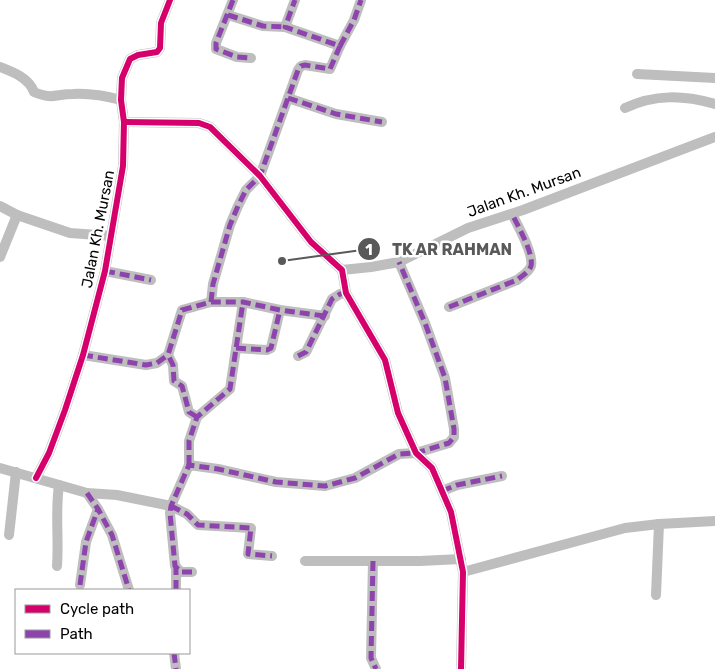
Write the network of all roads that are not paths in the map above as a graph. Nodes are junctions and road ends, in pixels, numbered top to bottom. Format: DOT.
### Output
graph roads {
  1 [pos="170,0"];
  2 [pos="233,0"];
  3 [pos="295,0"];
  4 [pos="361,0"];
  5 [pos="228,16"];
  6 [pos="285,27"];
  7 [pos="340,46"];
  8 [pos="251,58"];
  9 [pos="0,67"];
  10 [pos="637,74"];
  11 [pos="715,78"];
  12 [pos="288,98"];
  13 [pos="121,100"];
  14 [pos="715,104"];
  15 [pos="625,108"];
  16 [pos="124,122"];
  17 [pos="382,122"];
  18 [pos="715,137"];
  19 [pos="260,176"];
  20 [pos="0,206"];
  21 [pos="512,214"];
  22 [pos="17,215"];
  23 [pos="111,236"];
  24 [pos="0,257"];
  25 [pos="399,262"];
  26 [pos="342,270"];
  27 [pos="105,271"];
  28 [pos="151,280"];
  29 [pos="346,293"];
  30 [pos="211,302"];
  31 [pos="243,302"];
  32 [pos="450,307"];
  33 [pos="280,310"];
  34 [pos="325,316"];
  35 [pos="236,348"];
  36 [pos="83,354"];
  37 [pos="168,355"];
  38 [pos="298,356"];
  39 [pos="197,417"];
  40 [pos="416,453"];
  41 [pos="189,466"];
  42 [pos="0,468"];
  43 [pos="16,472"];
  44 [pos="502,476"];
  45 [pos="36,478"];
  46 [pos="59,485"];
  47 [pos="442,491"];
  48 [pos="87,493"];
  49 [pos="171,506"];
  50 [pos="98,509"];
  51 [pos="715,521"];
  52 [pos="659,524"];
  53 [pos="9,535"];
  54 [pos="272,556"];
  55 [pos="461,559"];
  56 [pos="373,561"];
  57 [pos="306,562"];
  58 [pos="57,566"];
  59 [pos="176,568"];
  60 [pos="192,572"];
  61 [pos="463,572"];
  62 [pos="80,586"];
  63 [pos="129,589"];
  64 [pos="176,589"];
  65 [pos="656,595"];
  66 [pos="174,654"];
  67 [pos="176,669"];
  68 [pos="376,669"];
  69 [pos="460,669"];
  1 -- 13 [label="street, Jalan Kh. Mursan"];
  2 -- 5 [label="street"];
  3 -- 6 [label="street"];
  4 -- 7 [label="street"];
  5 -- 6 [label="street"];
  5 -- 8 [label="street"];
  6 -- 7 [label="street"];
  7 -- 12 [label="street"];
  9 -- 13 [label="street"];
  10 -- 11 [label="street"];
  12 -- 17 [label="street"];
  12 -- 19 [label="street"];
  13 -- 16 [label="street, Jalan Kh. Mursan"];
  14 -- 15 [label="street"];
  16 -- 19 [label="street"];
  16 -- 23 [label="street, Jalan Kh. Mursan"];
  18 -- 21 [label="street, Jalan Kh. Mursan"];
  19 -- 26 [label="street"];
  19 -- 30 [label="street"];
  20 -- 22 [label="street"];
  21 -- 25 [label="street, Jalan Kh. Mursan"];
  21 -- 32 [label="street"];
  22 -- 23 [label="street"];
  22 -- 24 [label="street"];
  23 -- 27 [label="street, Jalan Kh. Mursan"];
  25 -- 26 [label="street, Jalan Kh. Mursan"];
  25 -- 40 [label="street"];
  26 -- 29 [label="street"];
  27 -- 28 [label="street"];
  27 -- 36 [label="street, Jalan Kh. Mursan"];
  29 -- 34 [label="street"];
  29 -- 40 [label="street"];
  30 -- 31 [label="street"];
  30 -- 37 [label="street"];
  31 -- 33 [label="street"];
  31 -- 35 [label="street"];
  33 -- 34 [label="street"];
  33 -- 35 [label="street"];
  34 -- 38 [label="street"];
  35 -- 39 [label="street"];
  36 -- 37 [label="street"];
  36 -- 45 [label="street, Jalan Kh. Mursan"];
  37 -- 39 [label="street"];
  39 -- 41 [label="street"];
  40 -- 41 [label="street"];
  40 -- 47 [label="street"];
  41 -- 49 [label="street"];
  42 -- 43 [label="street"];
  43 -- 45 [label="street"];
  43 -- 53 [label="street"];
  44 -- 47 [label="street"];
  45 -- 46 [label="street"];
  46 -- 48 [label="street"];
  46 -- 58 [label="street"];
  47 -- 55 [label="street"];
  48 -- 49 [label="street"];
  48 -- 50 [label="street"];
  49 -- 54 [label="street"];
  49 -- 59 [label="street"];
  50 -- 62 [label="street"];
  50 -- 63 [label="street"];
  51 -- 52 [label="street"];
  52 -- 61 [label="street"];
  52 -- 65 [label="street"];
  55 -- 56 [label="street"];
  55 -- 61 [label="street"];
  56 -- 57 [label="street"];
  56 -- 68 [label="street"];
  59 -- 60 [label="street"];
  59 -- 64 [label="street"];
  61 -- 69 [label="street"];
  66 -- 67 [label="street"];
}
